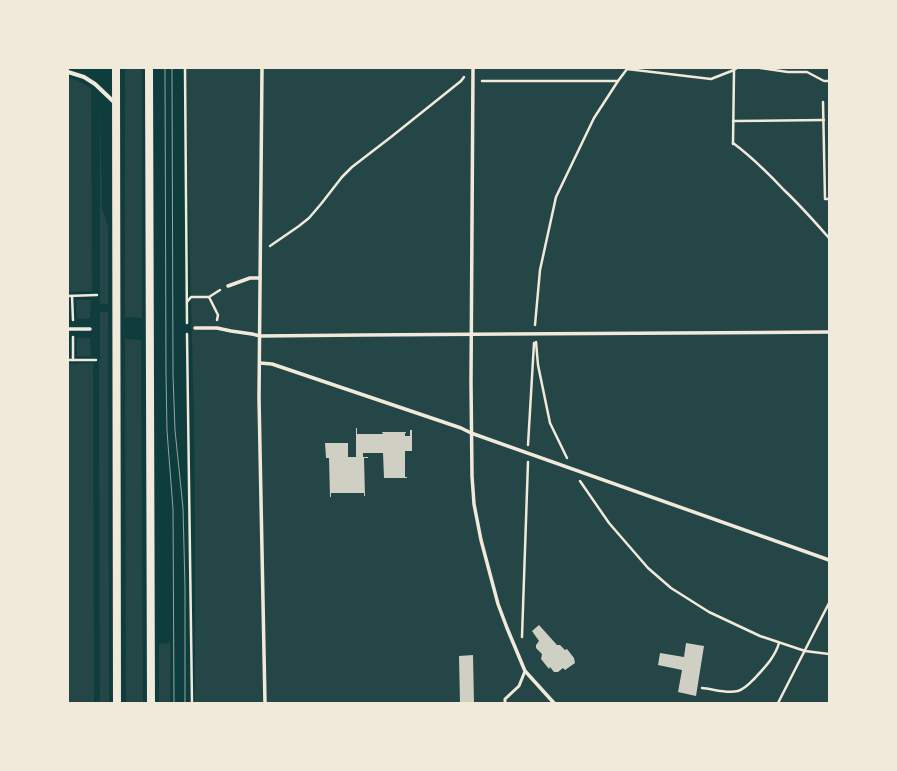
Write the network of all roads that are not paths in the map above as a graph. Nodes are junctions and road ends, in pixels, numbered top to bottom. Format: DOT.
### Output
graph roads {
  1 [pos="116,68"];
  2 [pos="149,68"];
  3 [pos="262,68"];
  4 [pos="472,68"];
  5 [pos="68,72"];
  6 [pos="116,104"];
  7 [pos="260,278"];
  8 [pos="228,286"];
  9 [pos="194,328"];
  10 [pos="68,329"];
  11 [pos="90,329"];
  12 [pos="829,332"];
  13 [pos="471,334"];
  14 [pos="260,336"];
  15 [pos="260,363"];
  16 [pos="471,433"];
  17 [pos="829,560"];
  18 [pos="525,671"];
  19 [pos="117,703"];
  20 [pos="151,703"];
  21 [pos="265,703"];
  22 [pos="505,703"];
  23 [pos="554,703"];
  1 -- 6 [label="main road"];
  2 -- 20 [label="main road"];
  3 -- 7 [label="street"];
  4 -- 13 [label="street"];
  5 -- 6 [label="street"];
  6 -- 19 [label="main road"];
  7 -- 8 [label="street"];
  7 -- 14 [label="street"];
  9 -- 14 [label="street"];
  10 -- 11 [label="street"];
  12 -- 13 [label="street"];
  13 -- 14 [label="street"];
  13 -- 16 [label="street"];
  14 -- 15 [label="street"];
  15 -- 16 [label="street"];
  15 -- 21 [label="street"];
  16 -- 17 [label="street"];
  16 -- 18 [label="street"];
  18 -- 22 [label="lane"];
  18 -- 23 [label="street"];
}
